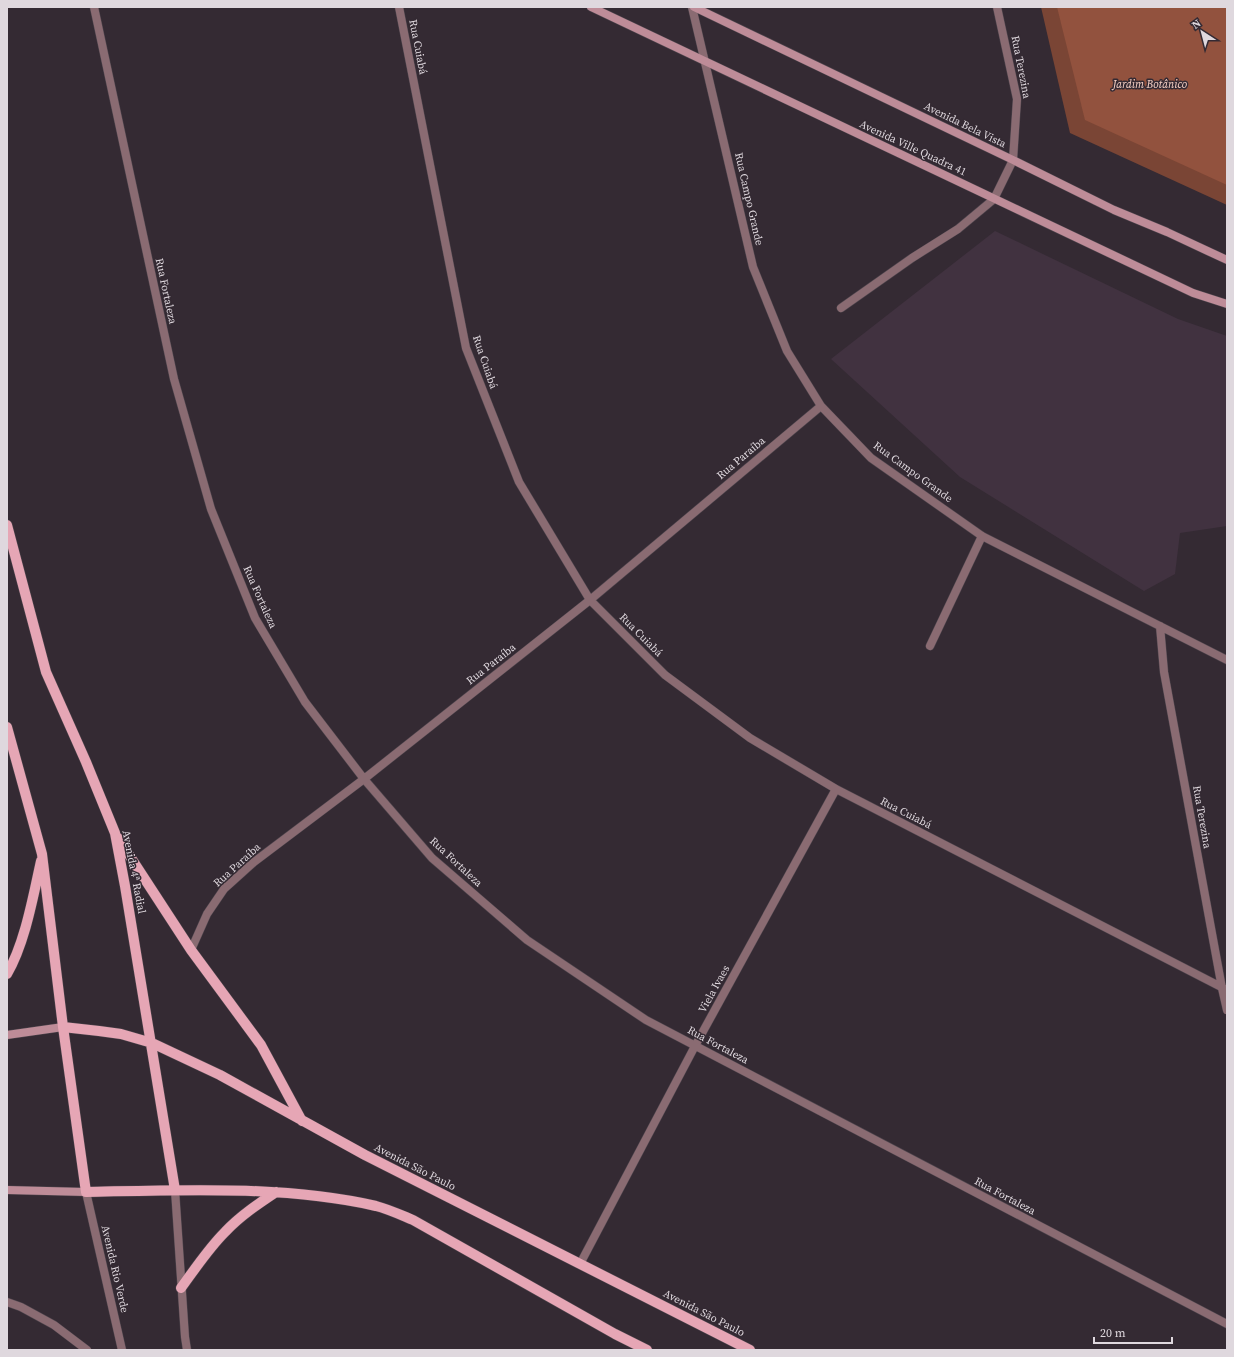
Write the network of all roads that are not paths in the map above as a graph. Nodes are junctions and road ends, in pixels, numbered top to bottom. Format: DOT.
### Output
graph roads {
  1 [pos="94,7"];
  2 [pos="398,7"];
  3 [pos="591,7"];
  4 [pos="693,7"];
  5 [pos="997,7"];
  6 [pos="705,61"];
  7 [pos="1013,160"];
  8 [pos="994,199"];
  9 [pos="1227,260"];
  10 [pos="1227,304"];
  11 [pos="841,308"];
  12 [pos="821,406"];
  13 [pos="7,525"];
  14 [pos="982,536"];
  15 [pos="590,600"];
  16 [pos="1160,626"];
  17 [pos="930,646"];
  18 [pos="1227,660"];
  19 [pos="7,727"];
  20 [pos="11,758"];
  21 [pos="364,779"];
  22 [pos="836,789"];
  23 [pos="115,833"];
  24 [pos="42,854"];
  25 [pos="191,950"];
  26 [pos="7,974"];
  27 [pos="1224,989"];
  28 [pos="1227,1010"];
  29 [pos="63,1027"];
  30 [pos="7,1035"];
  31 [pos="152,1043"];
  32 [pos="695,1046"];
  33 [pos="302,1121"];
  34 [pos="7,1190"];
  35 [pos="175,1190"];
  36 [pos="86,1192"];
  37 [pos="276,1192"];
  38 [pos="580,1264"];
  39 [pos="181,1288"];
  40 [pos="7,1302"];
  41 [pos="1227,1324"];
  42 [pos="87,1350"];
  43 [pos="122,1350"];
  44 [pos="187,1350"];
  45 [pos="647,1350"];
  46 [pos="750,1350"];
  1 -- 21 [label="street, Rua Fortaleza"];
  2 -- 15 [label="street, Rua Cuiabá"];
  3 -- 6 [label="main road, Avenida Ville Quadra 41"];
  4 -- 6 [label="street, Rua Campo Grande"];
  4 -- 7 [label="main road, Avenida Bela Vista"];
  5 -- 7 [label="street, Rua Terezina"];
  6 -- 8 [label="main road, Avenida Ville Quadra 41"];
  6 -- 12 [label="street, Rua Campo Grande"];
  7 -- 8 [label="street, Rua Terezina"];
  7 -- 9 [label="main road, Avenida Bela Vista"];
  8 -- 10 [label="main road, Avenida Ville Quadra 41"];
  8 -- 11 [label="street"];
  12 -- 14 [label="street, Rua Campo Grande"];
  12 -- 15 [label="street, Rua Paraíba"];
  13 -- 23 [label="main road, Avenida 4ª Radial"];
  14 -- 16 [label="street, Rua Campo Grande"];
  14 -- 17 [label="street"];
  15 -- 21 [label="street, Rua Paraíba"];
  15 -- 22 [label="street, Rua Cuiabá"];
  16 -- 18 [label="street, Rua Campo Grande"];
  16 -- 27 [label="street, Rua Terezina"];
  19 -- 20 [label="main road"];
  20 -- 24 [label="main road"];
  21 -- 25 [label="street, Rua Paraíba"];
  21 -- 32 [label="street, Rua Fortaleza"];
  22 -- 27 [label="street, Rua Cuiabá"];
  22 -- 32 [label="street, Viela Ivaes"];
  23 -- 25 [label="main road"];
  23 -- 31 [label="main road, Avenida 4ª Radial"];
  24 -- 26 [label="main road"];
  24 -- 29 [label="main road"];
  25 -- 33 [label="main road"];
  27 -- 28 [label="street, Rua Terezina"];
  29 -- 30 [label="main road"];
  29 -- 31 [label="main road, Avenida São Paulo"];
  29 -- 36 [label="main road"];
  31 -- 33 [label="main road, Avenida São Paulo"];
  31 -- 35 [label="main road, Avenida 4ª Radial"];
  32 -- 38 [label="street, Viela Ivaes"];
  32 -- 41 [label="street, Rua Fortaleza"];
  33 -- 38 [label="main road, Avenida São Paulo"];
  34 -- 36 [label="main road"];
  35 -- 36 [label="main road"];
  35 -- 37 [label="main road"];
  35 -- 39 [label="street"];
  36 -- 43 [label="street, Avenida Rio Verde"];
  37 -- 39 [label="main road"];
  37 -- 45 [label="main road"];
  38 -- 46 [label="main road, Avenida São Paulo"];
  39 -- 44 [label="street"];
  40 -- 42 [label="street"];
}
